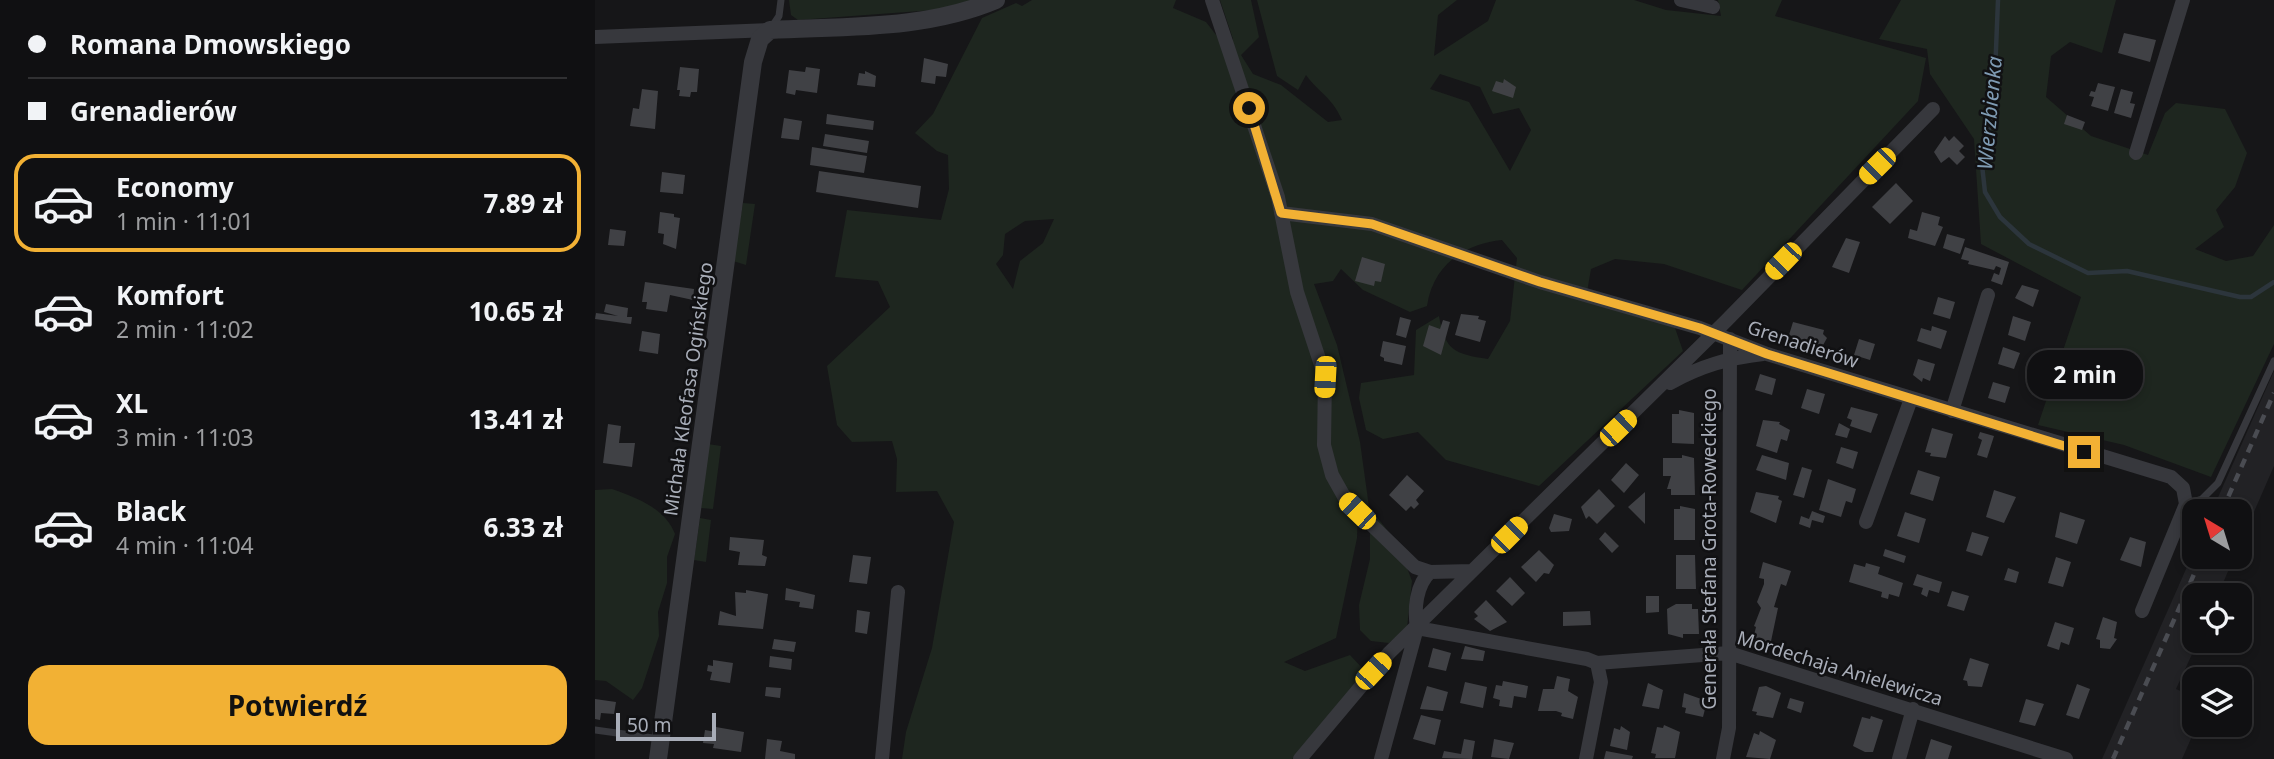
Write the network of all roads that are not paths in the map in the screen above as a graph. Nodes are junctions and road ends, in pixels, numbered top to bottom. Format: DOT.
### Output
graph roads {
  1 [pos="781,0"];
  2 [pos="996,0"];
  3 [pos="1212,0"];
  4 [pos="1681,0"];
  5 [pos="2183,0"];
  6 [pos="1713,7"];
  7 [pos="770,30"];
  8 [pos="595,37"];
  9 [pos="1933,109"];
  10 [pos="2136,153"];
  11 [pos="1281,213"];
  12 [pos="1989,295"];
  13 [pos="1713,333"];
  14 [pos="1730,339"];
  15 [pos="1767,354"];
  16 [pos="1730,358"];
  17 [pos="2274,361"];
  18 [pos="1654,393"];
  19 [pos="1911,399"];
  20 [pos="1952,411"];
  21 [pos="2185,499"];
  22 [pos="2202,499"];
  23 [pos="2182,514"];
  24 [pos="1867,522"];
  25 [pos="1472,570"];
  26 [pos="1430,572"];
  27 [pos="898,592"];
  28 [pos="2142,611"];
  29 [pos="1417,628"];
  30 [pos="1729,653"];
  31 [pos="1597,663"];
  32 [pos="1913,709"];
  33 [pos="595,730"];
  34 [pos="660,739"];
  35 [pos="658,759"];
  36 [pos="882,759"];
  37 [pos="1300,759"];
  38 [pos="1381,759"];
  39 [pos="1586,759"];
  40 [pos="1723,759"];
  41 [pos="1899,759"];
  42 [pos="2066,759"];
  1 -- 7 [label="lane"];
  2 -- 7 [label="street"];
  3 -- 11 [label="street"];
  4 -- 6 [label="street"];
  5 -- 10 [label="street"];
  7 -- 8 [label="street"];
  7 -- 34 [label="street, Michała Kleofasa Ogińskiego"];
  9 -- 13 [label="street"];
  11 -- 13 [label="street, Grenadierów"];
  11 -- 26 [label="street"];
  12 -- 20 [label="street"];
  13 -- 14 [label="street, Grenadierów"];
  13 -- 18 [label="street"];
  14 -- 15 [label="street, Grenadierów"];
  14 -- 16 [label="street, Generała Stefana Grota-Roweckiego"];
  15 -- 16 [label="street"];
  15 -- 19 [label="street, Grenadierów"];
  16 -- 18 [label="street"];
  16 -- 30 [label="street, Generała Stefana Grota-Roweckiego"];
  17 -- 22 [label="lane"];
  18 -- 25 [label="street"];
  19 -- 20 [label="street, Grenadierów"];
  19 -- 24 [label="street"];
  20 -- 21 [label="street, Grenadierów"];
  23 -- 28 [label="street"];
  25 -- 26 [label="street"];
  25 -- 29 [label="street"];
  26 -- 29 [label="street"];
  27 -- 36 [label="street"];
  29 -- 31 [label="street, Mordechaja Anielewicza"];
  29 -- 37 [label="street"];
  29 -- 38 [label="street"];
  30 -- 31 [label="street, Mordechaja Anielewicza"];
  30 -- 32 [label="street, Mordechaja Anielewicza"];
  30 -- 40 [label="street, Generała Stefana Grota-Roweckiego"];
  31 -- 39 [label="street"];
  32 -- 41 [label="street"];
  32 -- 42 [label="street, Mordechaja Anielewicza"];
  33 -- 34 [label="lane"];
  34 -- 35 [label="street, Michała Kleofasa Ogińskiego"];
}
